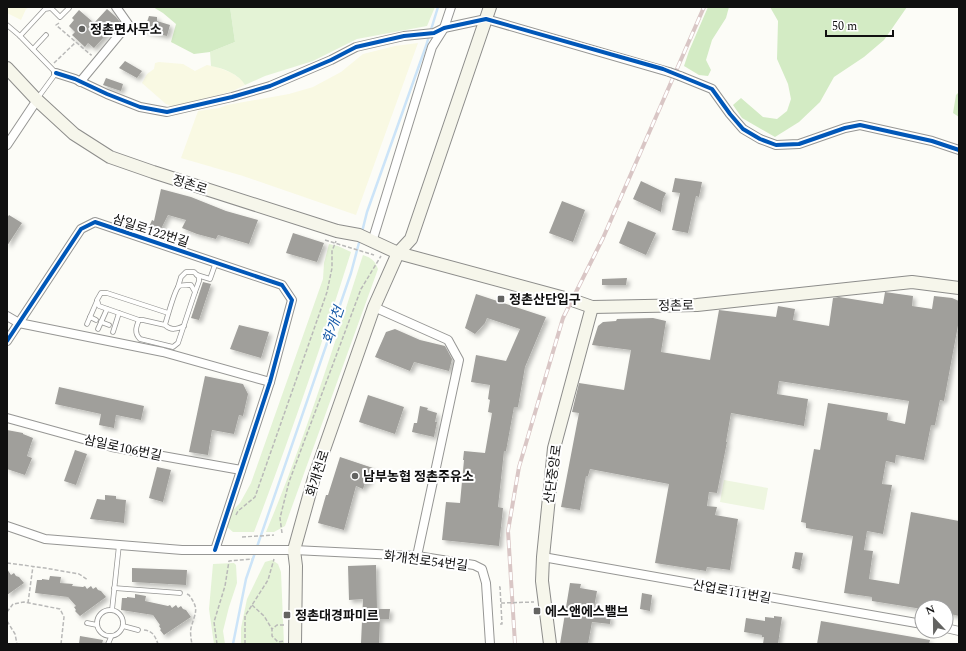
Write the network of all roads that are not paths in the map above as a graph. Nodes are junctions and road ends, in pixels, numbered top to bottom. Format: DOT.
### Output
graph roads {
  1 [pos="116,7"];
  2 [pos="451,7"];
  3 [pos="490,7"];
  4 [pos="69,8"];
  5 [pos="486,19"];
  6 [pos="7,25"];
  7 [pos="444,28"];
  8 [pos="46,35"];
  9 [pos="20,36"];
  10 [pos="33,49"];
  11 [pos="7,68"];
  12 [pos="53,70"];
  13 [pos="80,82"];
  14 [pos="37,100"];
  15 [pos="7,145"];
  16 [pos="959,150"];
  17 [pos="366,238"];
  18 [pos="398,253"];
  19 [pos="216,262"];
  20 [pos="197,275"];
  21 [pos="178,287"];
  22 [pos="959,288"];
  23 [pos="195,292"];
  24 [pos="98,300"];
  25 [pos="374,307"];
  26 [pos="592,307"];
  27 [pos="107,309"];
  28 [pos="119,313"];
  29 [pos="168,313"];
  30 [pos="7,316"];
  31 [pos="90,317"];
  32 [pos="96,320"];
  33 [pos="139,320"];
  34 [pos="101,322"];
  35 [pos="19,323"];
  36 [pos="87,324"];
  37 [pos="109,325"];
  38 [pos="115,325"];
  39 [pos="165,325"];
  40 [pos="184,326"];
  41 [pos="120,328"];
  42 [pos="98,329"];
  43 [pos="174,329"];
  44 [pos="113,332"];
  45 [pos="179,338"];
  46 [pos="7,341"];
  47 [pos="270,382"];
  48 [pos="7,418"];
  49 [pos="241,470"];
  50 [pos="7,526"];
  51 [pos="119,545"];
  52 [pos="214,550"];
  53 [pos="289,550"];
  54 [pos="417,556"];
  55 [pos="542,557"];
  56 [pos="114,588"];
  57 [pos="180,593"];
  58 [pos="112,610"];
  59 [pos="87,623"];
  60 [pos="914,623"];
  61 [pos="97,625"];
  62 [pos="123,626"];
  63 [pos="138,630"];
  64 [pos="111,637"];
  65 [pos="291,643"];
  66 [pos="108,644"];
  67 [pos="490,644"];
  68 [pos="550,644"];
  1 -- 13 [label="street"];
  2 -- 7 [label="street"];
  3 -- 5 [label="main road"];
  4 -- 9 [label="lane"];
  5 -- 7 [label="street"];
  5 -- 16 [label="street, bridge"];
  5 -- 18 [label="main road"];
  6 -- 9 [label="lane"];
  7 -- 13 [label="street"];
  7 -- 17 [label="street"];
  8 -- 10 [label="lane"];
  9 -- 10 [label="lane"];
  10 -- 12 [label="lane"];
  11 -- 14 [label="main road, 정촌로"];
  12 -- 13 [label="street"];
  12 -- 14 [label="lane"];
  14 -- 15 [label="street"];
  14 -- 17 [label="main road, 정촌로"];
  17 -- 18 [label="main road, 정촌로"];
  18 -- 25 [label="main road, 화개천로"];
  18 -- 26 [label="main road, 정촌로"];
  19 -- 20 [label="lane"];
  19 -- 35 [label="street, 삼일로122번길"];
  19 -- 47 [label="street, 삼일로122번길"];
  20 -- 21 [label="lane"];
  20 -- 23 [label="lane"];
  21 -- 23 [label="lane"];
  21 -- 29 [label="lane"];
  22 -- 26 [label="main road, 정촌로"];
  23 -- 40 [label="lane"];
  24 -- 27 [label="lane"];
  24 -- 29 [label="lane"];
  24 -- 31 [label="lane"];
  25 -- 53 [label="main road, 화개천로"];
  25 -- 54 [label="street"];
  26 -- 55 [label="main road, 산단중앙로"];
  27 -- 28 [label="lane"];
  27 -- 34 [label="lane"];
  28 -- 33 [label="lane"];
  28 -- 38 [label="lane"];
  29 -- 39 [label="lane"];
  30 -- 35 [label="street"];
  31 -- 32 [label="lane"];
  31 -- 36 [label="lane"];
  33 -- 39 [label="lane"];
  33 -- 45 [label="lane"];
  34 -- 37 [label="lane"];
  34 -- 42 [label="lane"];
  35 -- 46 [label="street, 삼일로122번길"];
  35 -- 47 [label="street"];
  38 -- 41 [label="lane"];
  38 -- 44 [label="lane"];
  39 -- 43 [label="lane"];
  40 -- 43 [label="lane"];
  40 -- 45 [label="lane"];
  43 -- 45 [label="lane"];
  47 -- 49 [label="street"];
  48 -- 49 [label="street, 삼일로106번길"];
  49 -- 52 [label="street"];
  50 -- 51 [label="street"];
  51 -- 52 [label="street"];
  51 -- 56 [label="lane"];
  52 -- 53 [label="street, 화개천로54번길"];
  53 -- 54 [label="street, 화개천로54번길"];
  53 -- 65 [label="main road, 화개천로"];
  54 -- 67 [label="street, 화개천로54번길"];
  55 -- 60 [label="street, 산업로111번길"];
  55 -- 68 [label="main road, 산단중앙로"];
  56 -- 57 [label="lane"];
  56 -- 58 [label="lane"];
  58 -- 61 [label="lane"];
  58 -- 62 [label="lane"];
  59 -- 61 [label="lane"];
  61 -- 64 [label="lane"];
  62 -- 63 [label="lane"];
  62 -- 64 [label="lane"];
  64 -- 66 [label="lane"];
}
